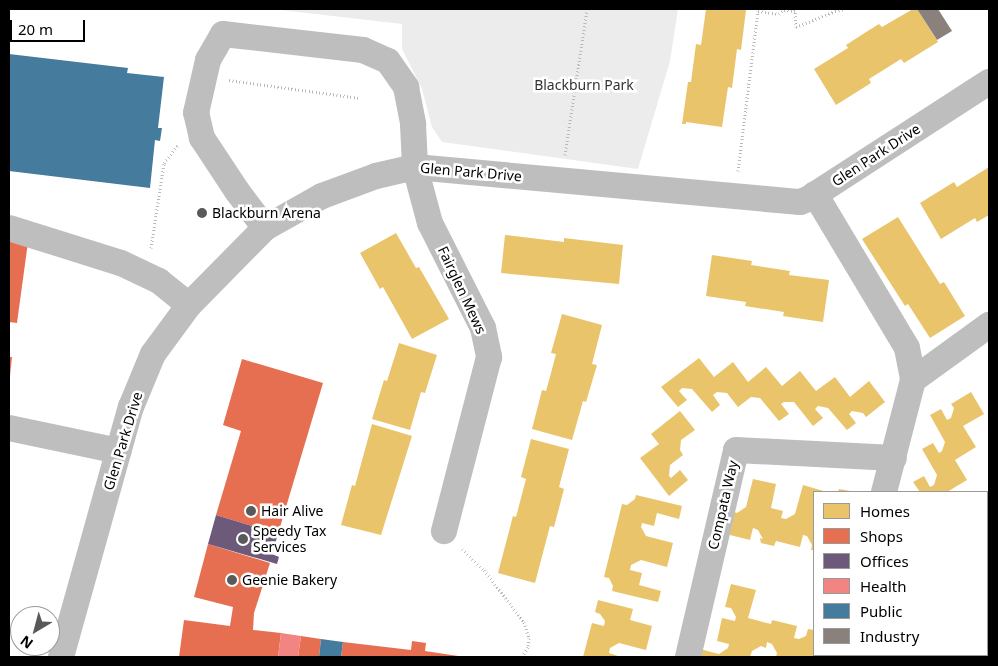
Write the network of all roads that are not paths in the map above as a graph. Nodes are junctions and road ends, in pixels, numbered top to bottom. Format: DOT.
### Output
graph roads {
  1 [pos="989,82"];
  2 [pos="415,167"];
  3 [pos="815,194"];
  4 [pos="9,228"];
  5 [pos="265,228"];
  6 [pos="189,305"];
  7 [pos="989,325"];
  8 [pos="913,380"];
  9 [pos="9,428"];
  10 [pos="119,451"];
  11 [pos="894,458"];
  12 [pos="884,491"];
  13 [pos="444,531"];
  14 [pos="61,657"];
  15 [pos="688,657"];
  1 -- 3 [label="street, Glen Park Drive"];
  2 -- 3 [label="street, Glen Park Drive"];
  2 -- 5 [label="street, Glen Park Drive"];
  2 -- 5 [label="street, Fairglen Mews"];
  2 -- 13 [label="street, Fairglen Mews"];
  3 -- 8 [label="street"];
  4 -- 6 [label="street"];
  5 -- 6 [label="street, Glen Park Drive"];
  6 -- 10 [label="street, Glen Park Drive"];
  7 -- 8 [label="street"];
  8 -- 11 [label="street"];
  9 -- 10 [label="street"];
  10 -- 14 [label="street, Glen Park Drive"];
  11 -- 12 [label="street"];
  11 -- 15 [label="street, Compata Way"];
}
